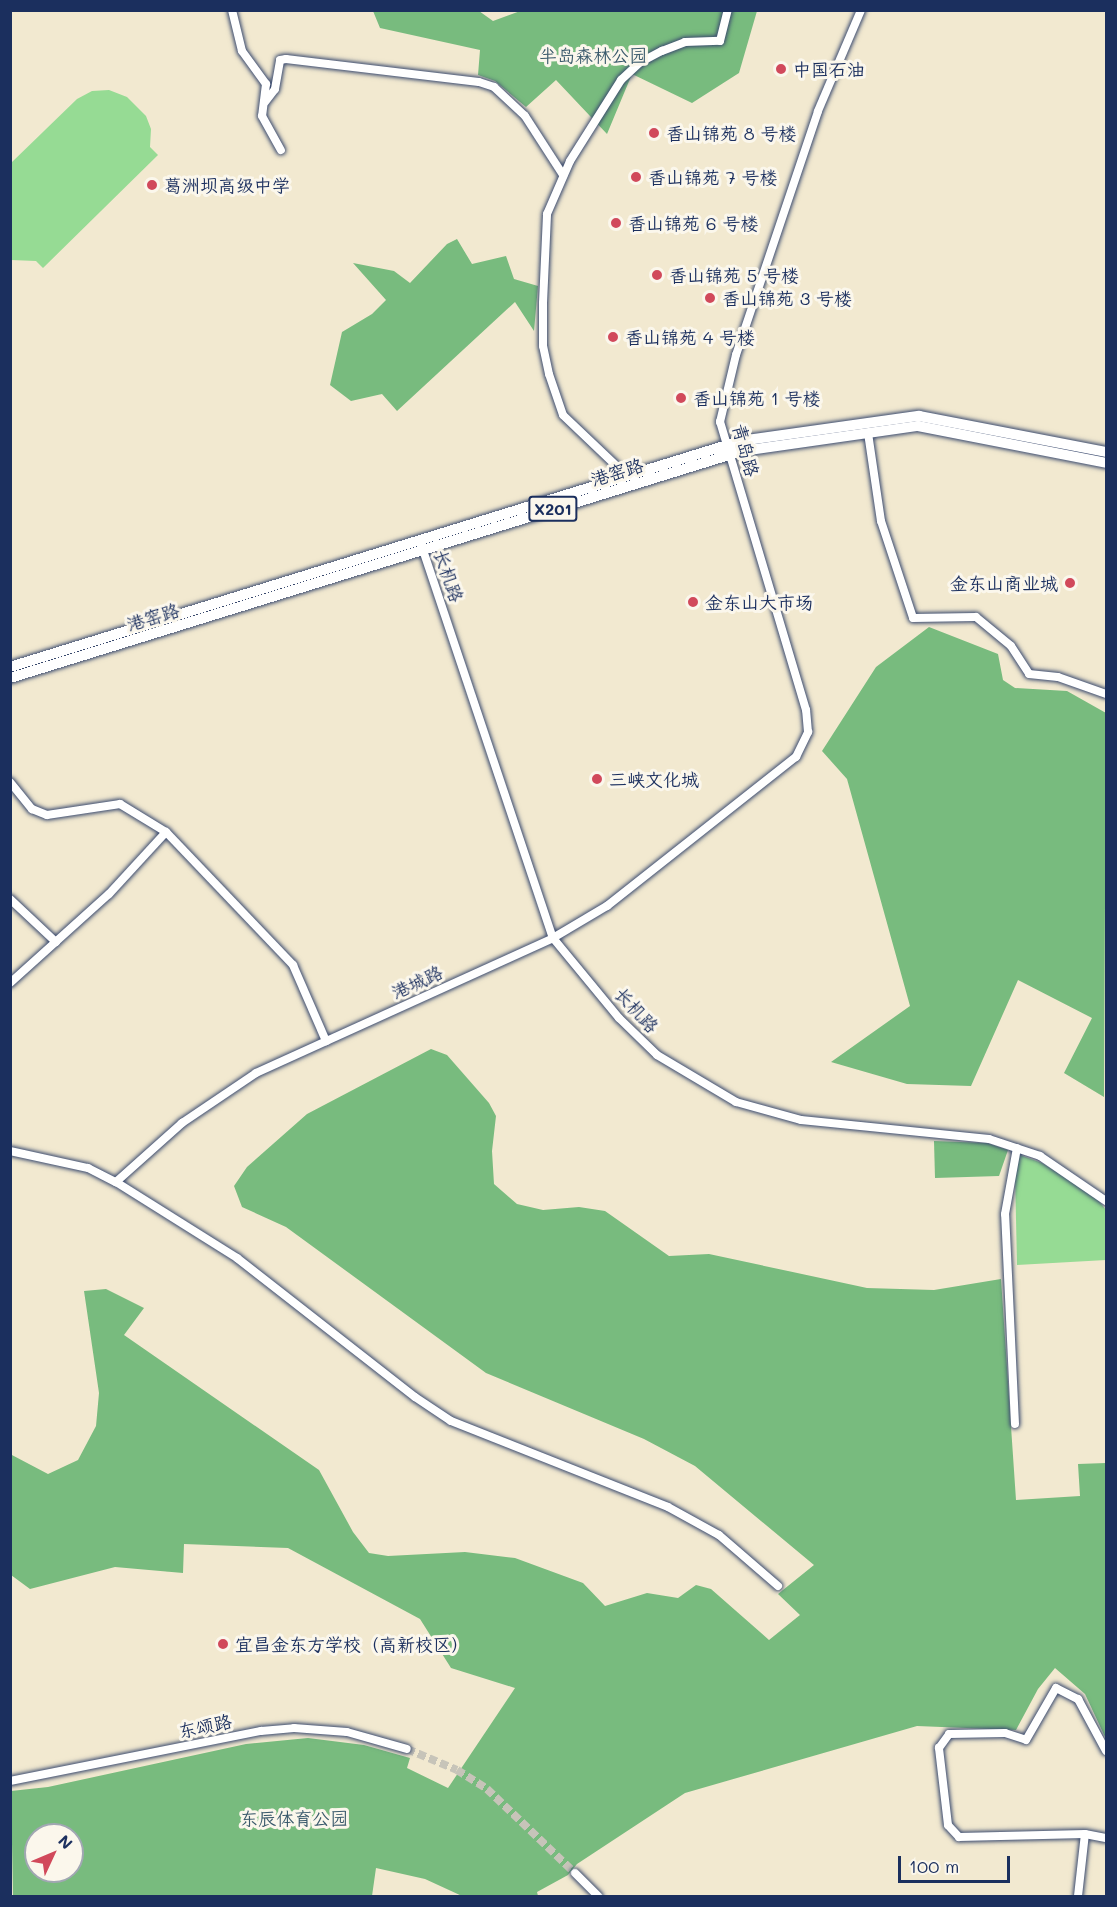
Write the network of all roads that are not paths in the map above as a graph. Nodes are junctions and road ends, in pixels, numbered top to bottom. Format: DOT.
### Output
graph roads {
  1 [pos="232,10"];
  2 [pos="728,10"];
  3 [pos="861,10"];
  4 [pos="265,102"];
  5 [pos="281,150"];
  6 [pos="563,175"];
  7 [pos="868,433"];
  8 [pos="727,449"];
  9 [pos="1107,452"];
  10 [pos="1107,463"];
  11 [pos="627,476"];
  12 [pos="421,545"];
  13 [pos="10,667"];
  14 [pos="10,678"];
  15 [pos="1107,694"];
  16 [pos="808,732"];
  17 [pos="10,782"];
  18 [pos="166,832"];
  19 [pos="10,899"];
  20 [pos="553,938"];
  21 [pos="56,942"];
  22 [pos="10,983"];
  23 [pos="326,1041"];
  24 [pos="1017,1148"];
  25 [pos="10,1151"];
  26 [pos="116,1182"];
  27 [pos="1107,1202"];
  28 [pos="1016,1424"];
  29 [pos="778,1586"];
  30 [pos="407,1749"];
  31 [pos="1107,1751"];
  32 [pos="10,1781"];
  33 [pos="1085,1834"];
  34 [pos="1107,1838"];
  35 [pos="575,1874"];
  36 [pos="598,1896"];
  37 [pos="1078,1896"];
  1 -- 4 [label="street"];
  2 -- 6 [label="street"];
  3 -- 8 [label="street, 青岛路"];
  4 -- 5 [label="street"];
  4 -- 6 [label="street"];
  6 -- 11 [label="street"];
  7 -- 8 [label="main road, 港窑路 / X201"];
  7 -- 10 [label="main road, 港窑路 / X201"];
  7 -- 15 [label="street"];
  8 -- 9 [label="main road, 港窑路 / X201"];
  8 -- 11 [label="main road, 港窑路 / X201"];
  8 -- 12 [label="main road, 港窑路 / X201"];
  8 -- 16 [label="street, 青岛路"];
  11 -- 12 [label="main road, 港窑路 / X201"];
  12 -- 13 [label="main road, 港窑路 / X201"];
  12 -- 14 [label="main road, 港窑路 / X201"];
  12 -- 20 [label="street, 长机路"];
  16 -- 20 [label="street, 港城路"];
  17 -- 18 [label="street"];
  18 -- 21 [label="street"];
  18 -- 23 [label="street"];
  19 -- 21 [label="street"];
  20 -- 23 [label="street, 港城路"];
  20 -- 24 [label="street, 长机路"];
  21 -- 22 [label="street"];
  23 -- 26 [label="street, 港城路"];
  24 -- 27 [label="street, 长机路"];
  24 -- 28 [label="street"];
  25 -- 26 [label="street"];
  26 -- 29 [label="street"];
  30 -- 32 [label="street, 东颂路"];
  31 -- 33 [label="street"];
  33 -- 34 [label="street"];
  33 -- 37 [label="street"];
  35 -- 36 [label="street"];
}
